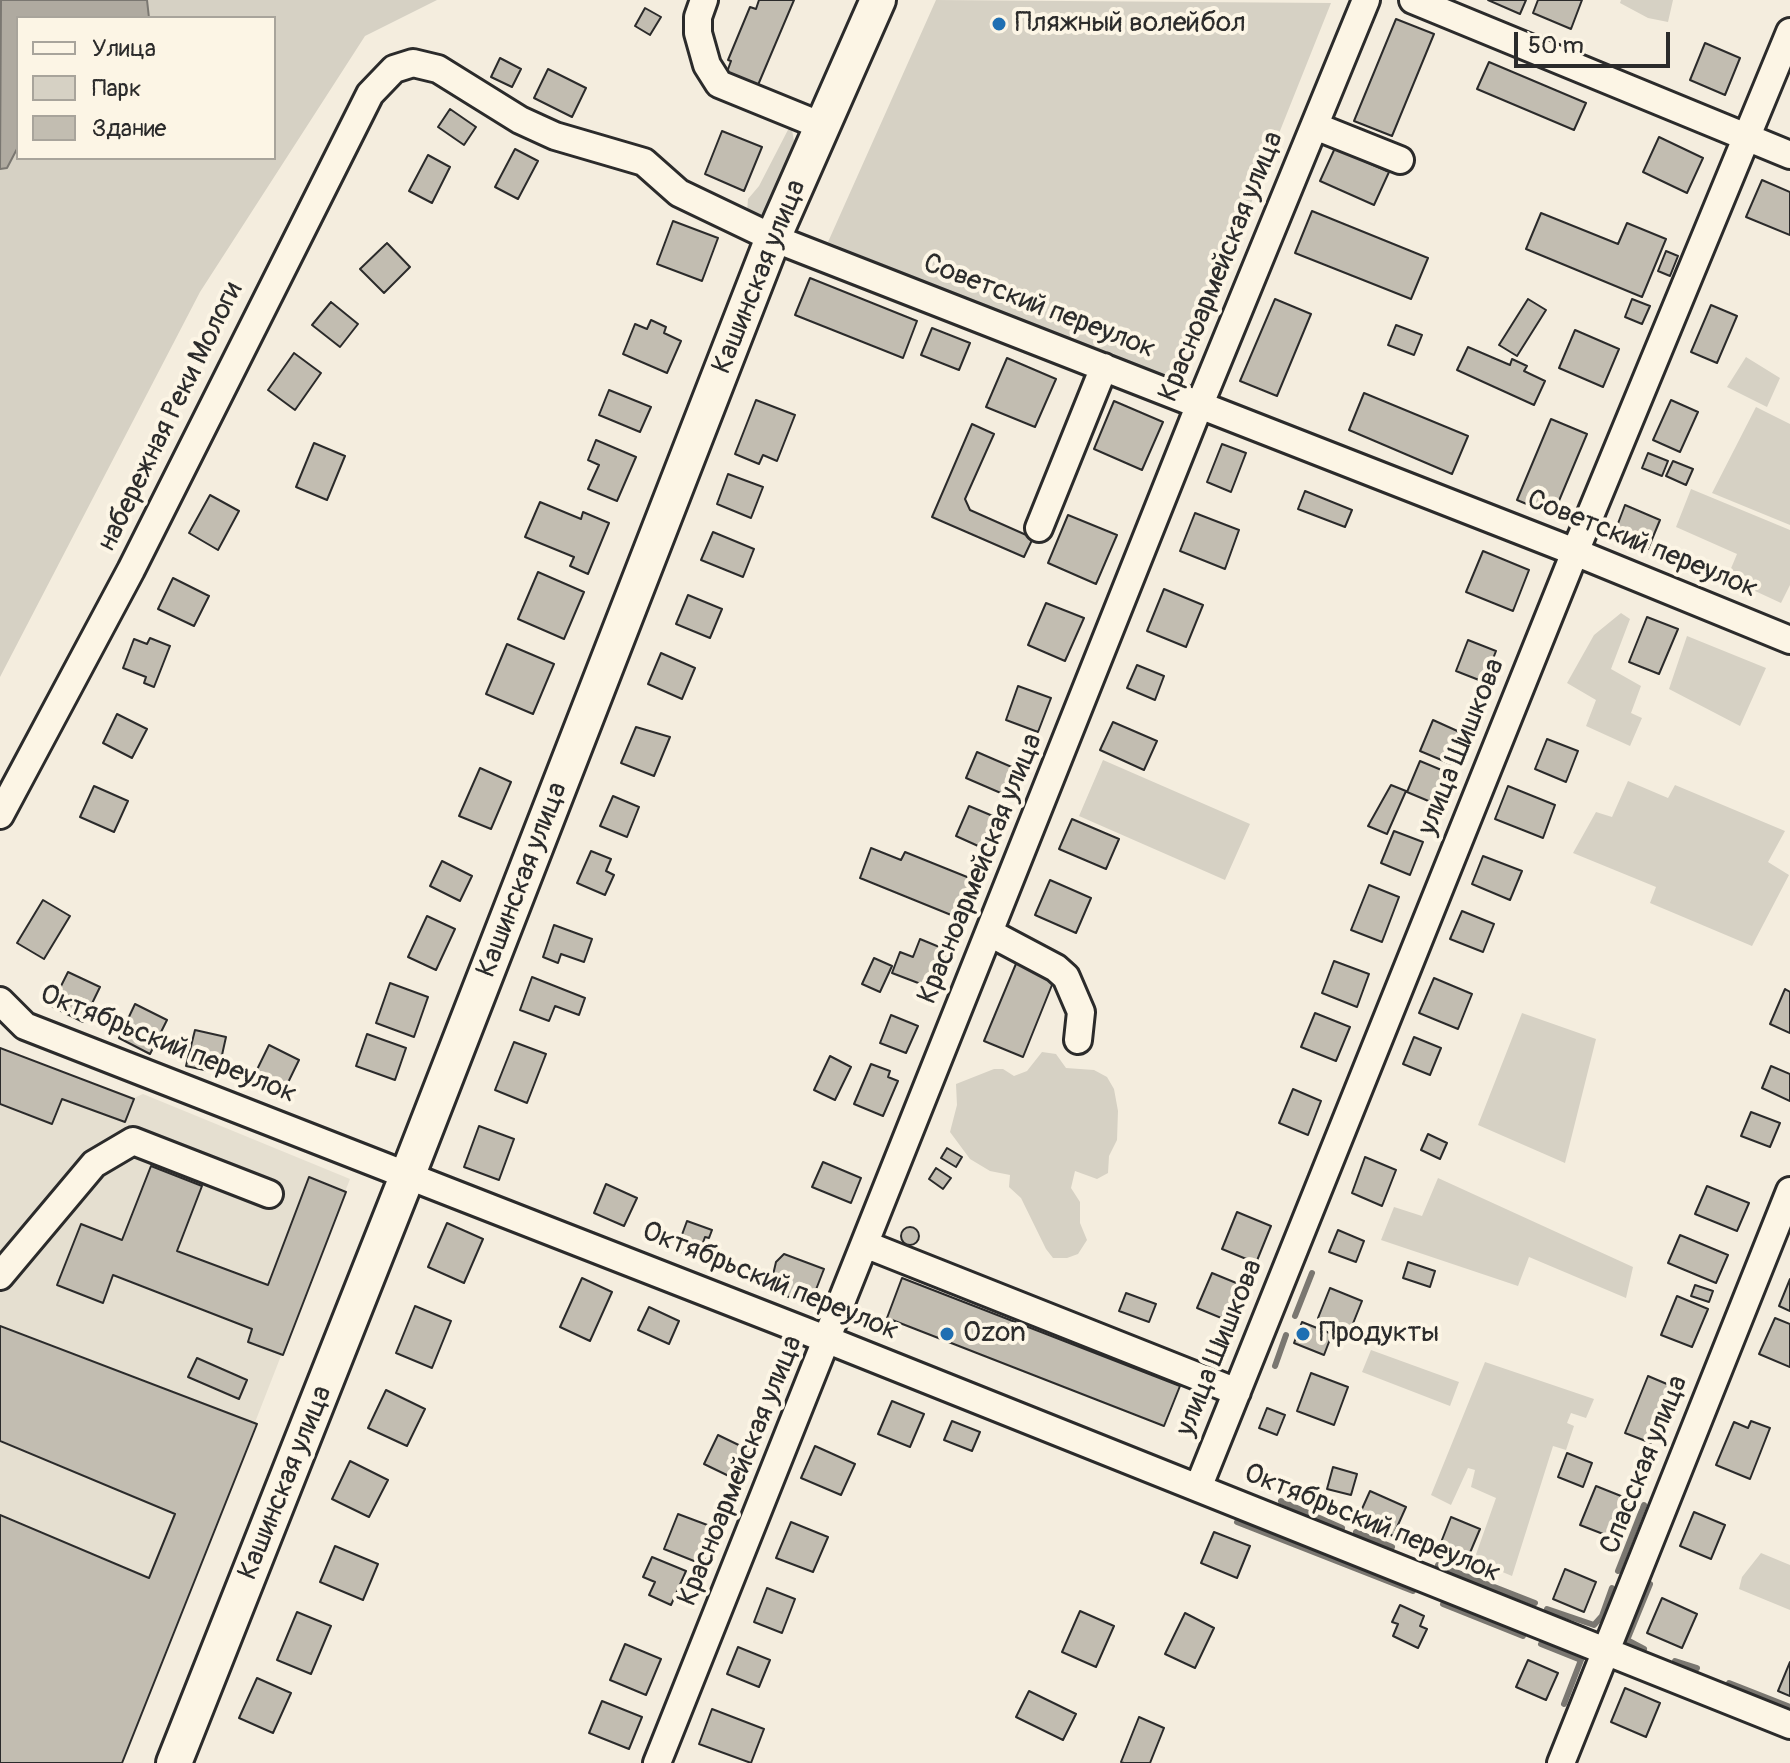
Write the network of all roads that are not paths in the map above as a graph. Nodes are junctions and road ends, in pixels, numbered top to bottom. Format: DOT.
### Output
graph roads {
  1 [pos="704,0"];
  2 [pos="878,0"];
  3 [pos="1366,0"];
  4 [pos="1413,0"];
  5 [pos="1790,32"];
  6 [pos="413,63"];
  7 [pos="822,126"];
  8 [pos="1315,126"];
  9 [pos="1747,137"];
  10 [pos="1790,155"];
  11 [pos="1400,160"];
  12 [pos="773,238"];
  13 [pos="1104,367"];
  14 [pos="1200,404"];
  15 [pos="1039,528"];
  16 [pos="1575,552"];
  17 [pos="1790,640"];
  18 [pos="0,815"];
  19 [pos="990,933"];
  20 [pos="0,1001"];
  21 [pos="1078,1040"];
  22 [pos="408,1174"];
  23 [pos="1790,1191"];
  24 [pos="269,1194"];
  25 [pos="867,1245"];
  26 [pos="0,1276"];
  27 [pos="828,1340"];
  28 [pos="1237,1392"];
  29 [pos="1198,1488"];
  30 [pos="1604,1653"];
  31 [pos="1790,1725"];
  32 [pos="174,1763"];
  33 [pos="657,1763"];
  34 [pos="1561,1763"];
  1 -- 7 [label="street"];
  2 -- 7 [label="main road, Кашинская улица"];
  3 -- 8 [label="street, Красноармейская улица"];
  4 -- 9 [label="street"];
  5 -- 9 [label="street, улица Шишкова"];
  6 -- 12 [label="street, Советский переулок"];
  6 -- 18 [label="street, набережная Реки Мологи"];
  7 -- 12 [label="main road, Кашинская улица"];
  8 -- 11 [label="street"];
  8 -- 14 [label="street, Красноармейская улица"];
  9 -- 10 [label="street"];
  9 -- 16 [label="street, улица Шишкова"];
  12 -- 13 [label="street, Советский переулок"];
  12 -- 22 [label="main road, Кашинская улица"];
  13 -- 14 [label="street, Советский переулок"];
  13 -- 15 [label="street"];
  14 -- 16 [label="street, Советский переулок"];
  14 -- 19 [label="street, Красноармейская улица"];
  16 -- 17 [label="street, Советский переулок"];
  16 -- 28 [label="street, улица Шишкова"];
  19 -- 21 [label="street"];
  19 -- 25 [label="street, Красноармейская улица"];
  20 -- 22 [label="street, Октябрьский переулок"];
  22 -- 27 [label="street, Октябрьский переулок"];
  22 -- 32 [label="main road, Кашинская улица"];
  23 -- 30 [label="street, Спасская улица"];
  24 -- 26 [label="street"];
  25 -- 27 [label="street, Красноармейская улица"];
  25 -- 28 [label="street"];
  27 -- 29 [label="street, Октябрьский переулок"];
  27 -- 33 [label="street, Красноармейская улица"];
  28 -- 29 [label="street, улица Шишкова"];
  29 -- 30 [label="street, Октябрьский переулок"];
  30 -- 31 [label="street, Октябрьский переулок"];
  30 -- 34 [label="street, Спасская улица"];
}
